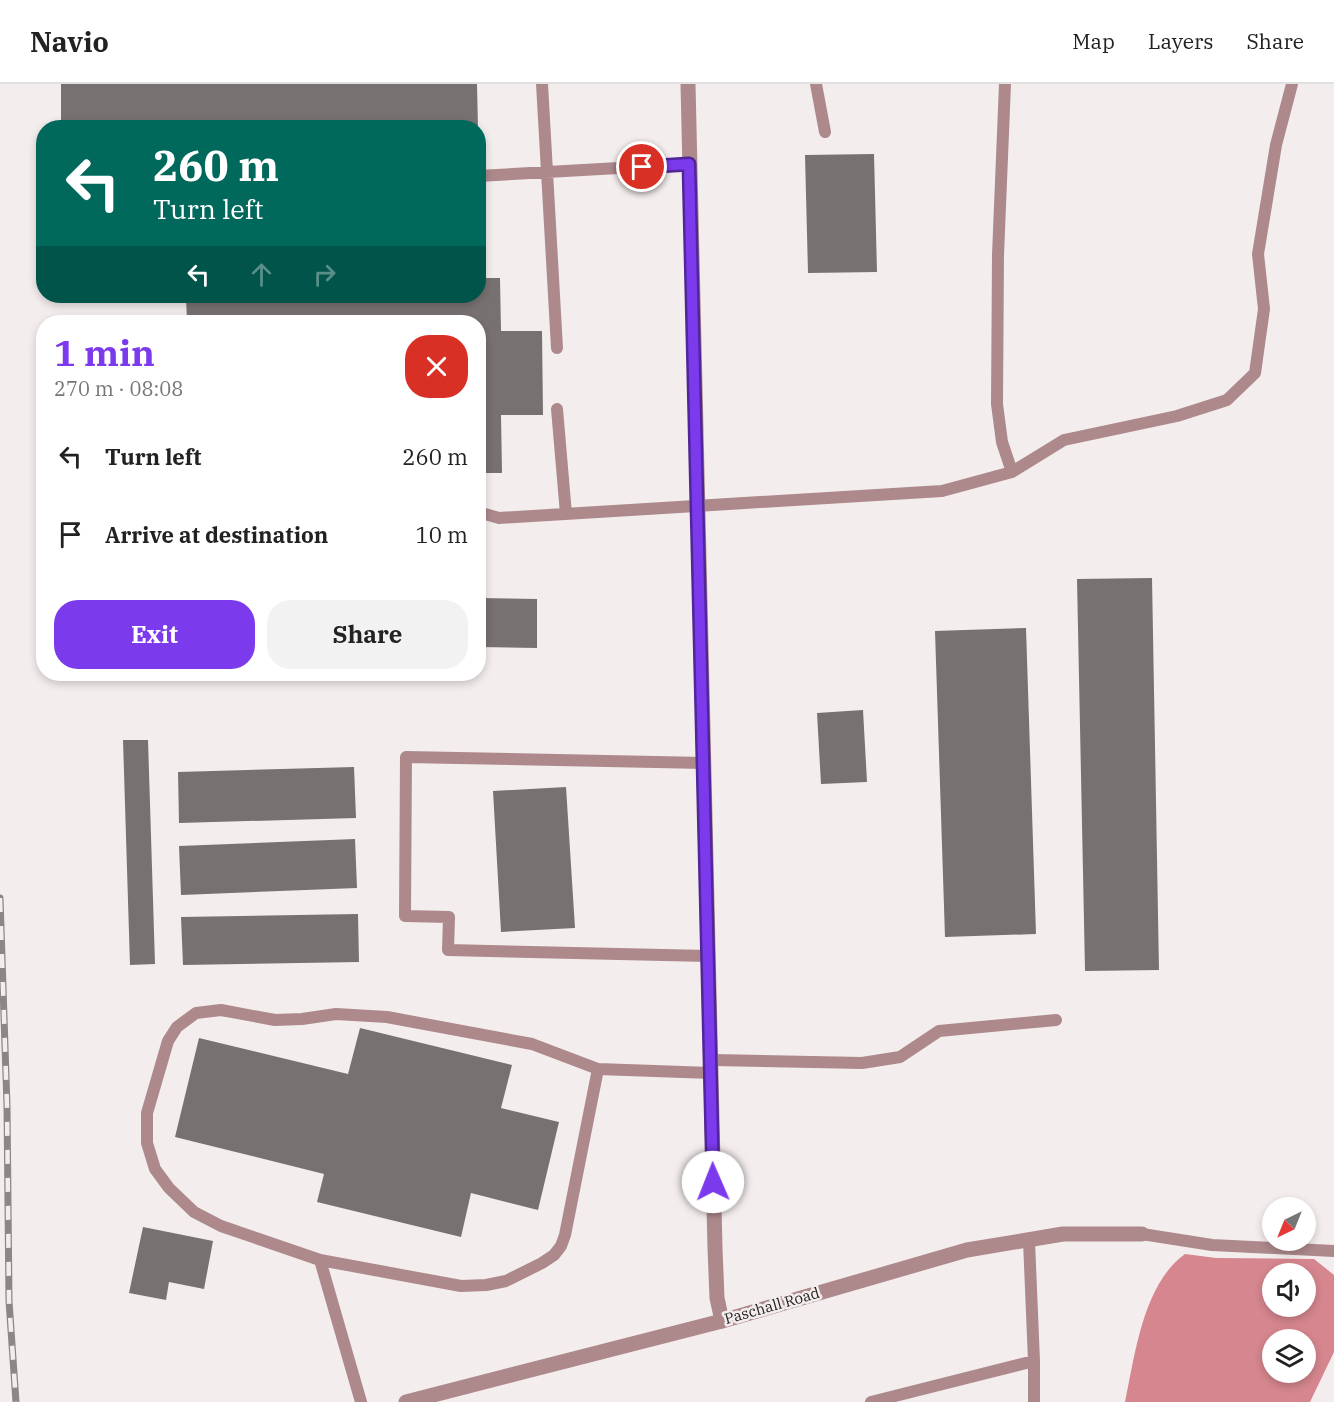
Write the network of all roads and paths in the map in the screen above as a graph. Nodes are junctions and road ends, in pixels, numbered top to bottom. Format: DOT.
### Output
graph roads {
  1 [pos="542,84"];
  2 [pos="688,84"];
  3 [pos="816,84"];
  4 [pos="1005,84"];
  5 [pos="1292,84"];
  6 [pos="825,132"];
  7 [pos="689,164"];
  8 [pos="548,172"];
  9 [pos="486,176"];
  10 [pos="557,348"];
  11 [pos="557,409"];
  12 [pos="1012,472"];
  13 [pos="696,505"];
  14 [pos="486,514"];
  15 [pos="566,514"];
  16 [pos="705,763"];
  17 [pos="708,956"];
  18 [pos="1056,1020"];
  19 [pos="711,1066"];
  20 [pos="598,1069"];
  21 [pos="1142,1234"];
  22 [pos="1029,1241"];
  23 [pos="1334,1251"];
  24 [pos="320,1260"];
  25 [pos="722,1321"];
  26 [pos="1034,1361"];
  27 [pos="361,1402"];
  28 [pos="406,1402"];
  29 [pos="871,1402"];
  30 [pos="1034,1402"];
  1 -- 8 [label="lane"];
  2 -- 7 [label="street"];
  3 -- 6 [label="lane"];
  4 -- 12 [label="lane"];
  5 -- 12 [label="lane"];
  7 -- 8 [label="lane"];
  7 -- 13 [label="street"];
  8 -- 9 [label="lane"];
  8 -- 10 [label="lane"];
  11 -- 15 [label="lane"];
  12 -- 13 [label="lane"];
  13 -- 15 [label="lane"];
  13 -- 16 [label="street"];
  14 -- 15 [label="lane"];
  16 -- 17 [label="street"];
  16 -- 17 [label="lane"];
  17 -- 19 [label="street"];
  18 -- 19 [label="lane"];
  19 -- 20 [label="lane"];
  19 -- 25 [label="street"];
  20 -- 24 [label="lane"];
  20 -- 24 [label="lane"];
  21 -- 22 [label="street, Paschall Road"];
  21 -- 23 [label="lane"];
  22 -- 25 [label="street, Paschall Road"];
  22 -- 26 [label="lane"];
  24 -- 27 [label="lane"];
  25 -- 28 [label="street, Paschall Road"];
  26 -- 29 [label="lane"];
  26 -- 30 [label="lane"];
}
